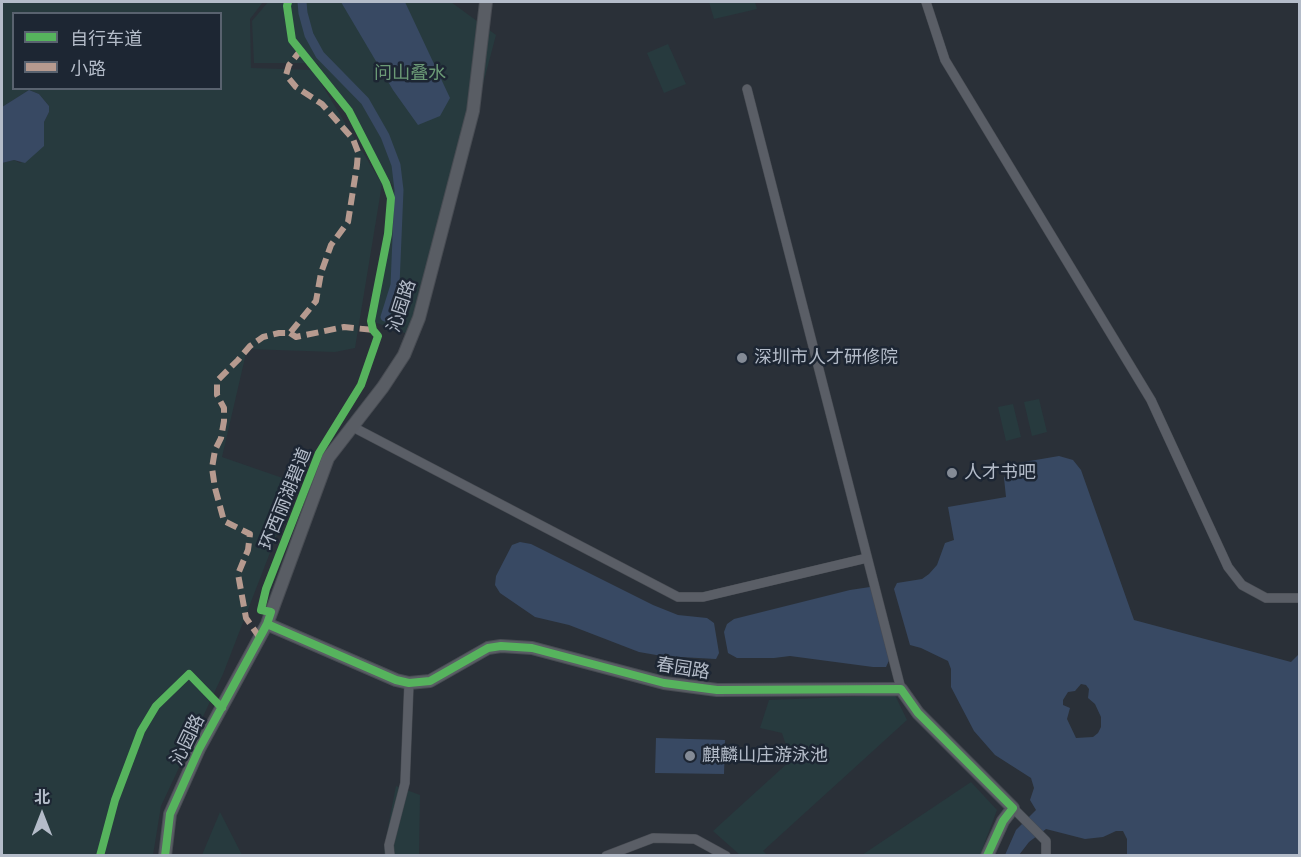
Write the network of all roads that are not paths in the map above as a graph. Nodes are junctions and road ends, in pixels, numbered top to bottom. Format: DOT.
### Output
graph roads {
  1 [pos="486,2"];
  2 [pos="926,2"];
  3 [pos="747,89"];
  4 [pos="351,426"];
  5 [pos="867,558"];
  6 [pos="1299,598"];
  7 [pos="267,624"];
  8 [pos="409,683"];
  9 [pos="901,689"];
  10 [pos="1013,808"];
  11 [pos="165,855"];
  12 [pos="390,855"];
  13 [pos="606,855"];
  14 [pos="726,855"];
  15 [pos="987,855"];
  16 [pos="1046,855"];
  1 -- 4 [label="street, 沁园路"];
  2 -- 6 [label="street"];
  3 -- 5 [label="street"];
  4 -- 5 [label="street"];
  4 -- 7 [label="street, 沁园路"];
  5 -- 9 [label="street"];
  7 -- 8 [label="street"];
  7 -- 11 [label="street, 沁园路"];
  8 -- 9 [label="street, 春园路"];
  8 -- 12 [label="street"];
  9 -- 10 [label="street"];
  10 -- 15 [label="street"];
  10 -- 16 [label="street"];
  13 -- 14 [label="street"];
}
